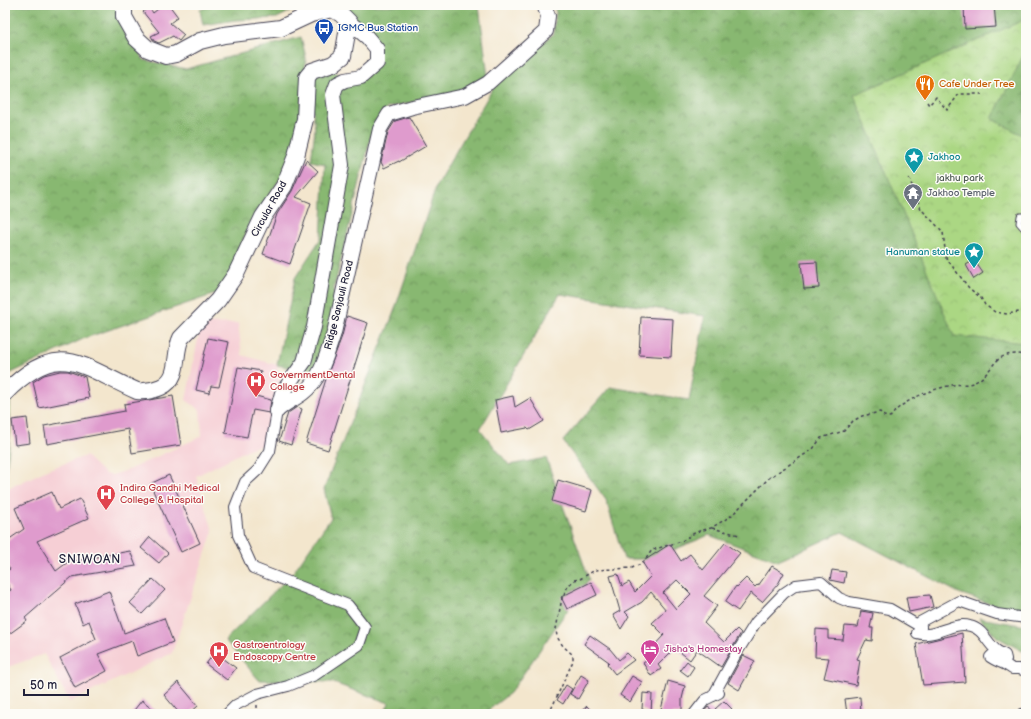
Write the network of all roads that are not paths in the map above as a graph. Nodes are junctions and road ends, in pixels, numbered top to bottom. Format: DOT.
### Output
graph roads {
  1 [pos="124,5"];
  2 [pos="544,5"];
  3 [pos="348,22"];
  4 [pos="1026,216"];
  5 [pos="1026,231"];
  6 [pos="5,393"];
  7 [pos="277,411"];
  8 [pos="1026,618"];
  9 [pos="921,627"];
  10 [pos="1026,671"];
  11 [pos="724,690"];
  12 [pos="713,696"];
  13 [pos="1026,713"];
  14 [pos="227,714"];
  15 [pos="694,714"];
  16 [pos="1022,714"];
  1 -- 3 [label="main road"];
  2 -- 7 [label="street, Ridge Sanjauli Road"];
  3 -- 6 [label="main road, Circular Road"];
  3 -- 7 [label="street"];
  4 -- 5 [label="lane"];
  7 -- 14 [label="street"];
  8 -- 9 [label="street"];
  9 -- 10 [label="street"];
  9 -- 12 [label="street"];
  11 -- 12 [label="street"];
  12 -- 15 [label="street"];
  13 -- 16 [label="street"];
}
